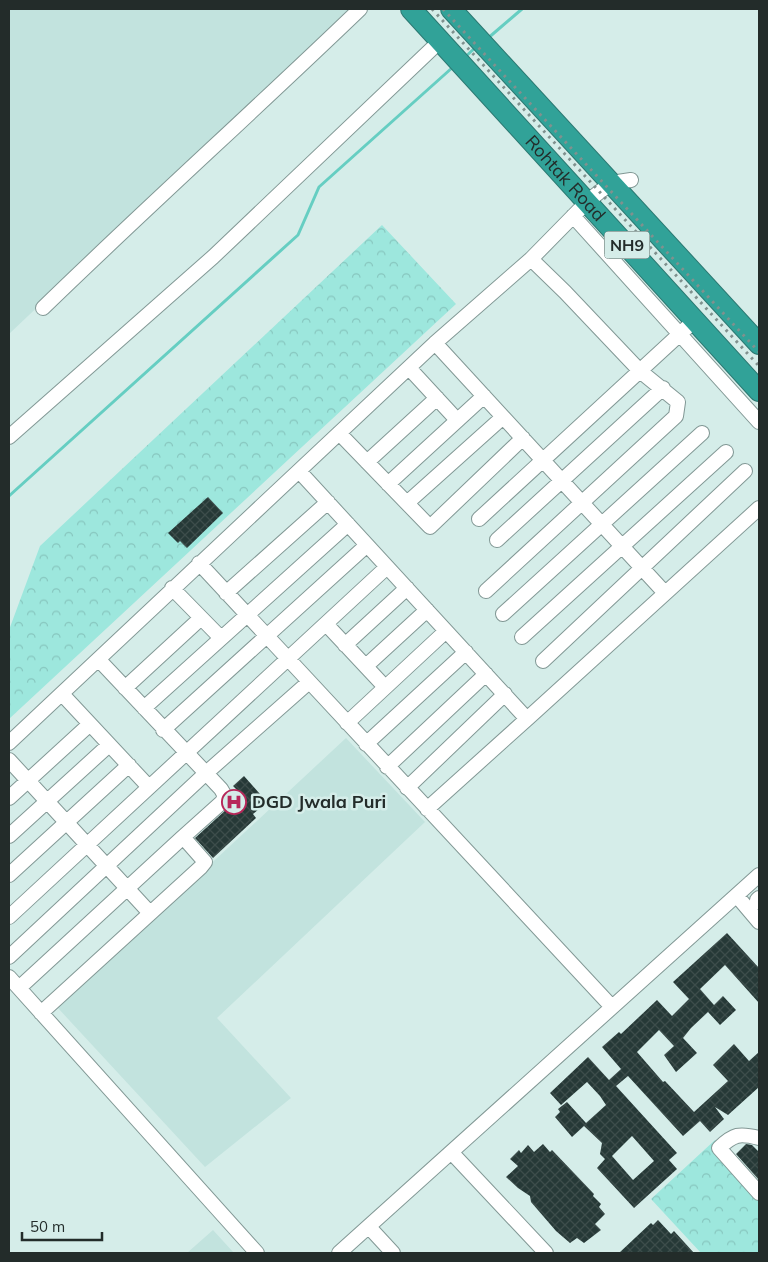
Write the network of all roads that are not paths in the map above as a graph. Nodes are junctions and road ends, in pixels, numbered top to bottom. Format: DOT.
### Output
graph roads {
  1 [pos="360,9"];
  2 [pos="410,9"];
  3 [pos="451,9"];
  4 [pos="443,45"];
  5 [pos="631,180"];
  6 [pos="611,183"];
  7 [pos="588,201"];
  8 [pos="572,216"];
  9 [pos="531,259"];
  10 [pos="43,308"];
  11 [pos="687,328"];
  12 [pos="435,343"];
  13 [pos="759,344"];
  14 [pos="409,368"];
  15 [pos="640,371"];
  16 [pos="663,388"];
  17 [pos="759,391"];
  18 [pos="484,396"];
  19 [pos="437,398"];
  20 [pos="503,417"];
  21 [pos="457,420"];
  22 [pos="759,422"];
  23 [pos="702,433"];
  24 [pos="339,434"];
  25 [pos="9,437"];
  26 [pos="523,438"];
  27 [pos="726,452"];
  28 [pos="542,459"];
  29 [pos="367,462"];
  30 [pos="299,470"];
  31 [pos="745,471"];
  32 [pos="562,481"];
  33 [pos="388,484"];
  34 [pos="328,502"];
  35 [pos="407,503"];
  36 [pos="582,503"];
  37 [pos="759,508"];
  38 [pos="479,519"];
  39 [pos="348,524"];
  40 [pos="602,524"];
  41 [pos="497,540"];
  42 [pos="367,545"];
  43 [pos="622,546"];
  44 [pos="199,564"];
  45 [pos="387,567"];
  46 [pos="642,568"];
  47 [pos="172,588"];
  48 [pos="407,588"];
  49 [pos="486,591"];
  50 [pos="226,593"];
  51 [pos="665,593"];
  52 [pos="427,610"];
  53 [pos="246,614"];
  54 [pos="503,614"];
  55 [pos="201,618"];
  56 [pos="326,624"];
  57 [pos="446,631"];
  58 [pos="266,636"];
  59 [pos="522,636"];
  60 [pos="221,638"];
  61 [pos="345,644"];
  62 [pos="466,652"];
  63 [pos="288,659"];
  64 [pos="99,660"];
  65 [pos="542,661"];
  66 [pos="366,666"];
  67 [pos="486,674"];
  68 [pos="309,682"];
  69 [pos="385,687"];
  70 [pos="125,688"];
  71 [pos="62,694"];
  72 [pos="504,694"];
  73 [pos="144,708"];
  74 [pos="527,719"];
  75 [pos="347,723"];
  76 [pos="90,724"];
  77 [pos="163,730"];
  78 [pos="9,743"];
  79 [pos="366,744"];
  80 [pos="109,745"];
  81 [pos="184,752"];
  82 [pos="9,760"];
  83 [pos="129,765"];
  84 [pos="387,767"];
  85 [pos="205,774"];
  86 [pos="28,780"];
  87 [pos="148,786"];
  88 [pos="407,788"];
  89 [pos="9,798"];
  90 [pos="47,800"];
  91 [pos="427,809"];
  92 [pos="67,822"];
  93 [pos="9,836"];
  94 [pos="182,837"];
  95 [pos="87,844"];
  96 [pos="107,867"];
  97 [pos="9,875"];
  98 [pos="759,875"];
  99 [pos="126,888"];
  100 [pos="737,896"];
  101 [pos="149,912"];
  102 [pos="9,917"];
  103 [pos="759,922"];
  104 [pos="9,957"];
  105 [pos="9,977"];
  106 [pos="19,988"];
  107 [pos="612,1007"];
  108 [pos="40,1012"];
  109 [pos="759,1138"];
  110 [pos="452,1153"];
  111 [pos="759,1193"];
  112 [pos="369,1227"];
  113 [pos="542,1252"];
  114 [pos="257,1253"];
  115 [pos="339,1253"];
  116 [pos="393,1253"];
  1 -- 10 [label="street"];
  2 -- 4 [label="highway, Rohtak Road / NH9"];
  3 -- 6 [label="highway, Rohtak Road / NH9"];
  4 -- 7 [label="highway, Rohtak Road / NH9"];
  4 -- 25 [label="street"];
  5 -- 6 [label="street"];
  6 -- 7 [label="street"];
  6 -- 13 [label="highway, Rohtak Road / NH9"];
  7 -- 8 [label="street"];
  7 -- 11 [label="highway, Rohtak Road / NH9"];
  8 -- 9 [label="street"];
  8 -- 11 [label="street"];
  9 -- 12 [label="street"];
  9 -- 15 [label="street"];
  11 -- 15 [label="street"];
  11 -- 17 [label="highway, Rohtak Road / NH9"];
  11 -- 22 [label="street"];
  12 -- 14 [label="street"];
  12 -- 18 [label="street"];
  14 -- 19 [label="street"];
  14 -- 24 [label="street"];
  15 -- 16 [label="street"];
  15 -- 28 [label="street"];
  16 -- 32 [label="street"];
  16 -- 36 [label="street"];
  18 -- 20 [label="street"];
  18 -- 21 [label="street"];
  19 -- 21 [label="street"];
  19 -- 29 [label="street"];
  20 -- 26 [label="street"];
  20 -- 35 [label="street"];
  21 -- 33 [label="street"];
  23 -- 40 [label="street"];
  24 -- 29 [label="street"];
  24 -- 30 [label="street"];
  26 -- 28 [label="street"];
  26 -- 35 [label="street"];
  27 -- 43 [label="street"];
  28 -- 32 [label="street"];
  28 -- 38 [label="street"];
  29 -- 33 [label="street"];
  30 -- 34 [label="street"];
  30 -- 44 [label="street"];
  31 -- 46 [label="street"];
  32 -- 36 [label="street"];
  32 -- 41 [label="street"];
  33 -- 35 [label="street"];
  34 -- 39 [label="street"];
  34 -- 50 [label="street"];
  36 -- 40 [label="street"];
  36 -- 49 [label="street"];
  37 -- 51 [label="street"];
  39 -- 42 [label="street"];
  39 -- 53 [label="street"];
  40 -- 43 [label="street"];
  40 -- 54 [label="street"];
  42 -- 45 [label="street"];
  42 -- 58 [label="street"];
  43 -- 46 [label="street"];
  43 -- 59 [label="street"];
  44 -- 47 [label="street"];
  44 -- 50 [label="street"];
  45 -- 48 [label="street"];
  45 -- 56 [label="street"];
  46 -- 51 [label="street"];
  46 -- 65 [label="street"];
  47 -- 55 [label="street"];
  47 -- 64 [label="street"];
  48 -- 52 [label="street"];
  48 -- 61 [label="street"];
  50 -- 53 [label="street"];
  51 -- 74 [label="street"];
  52 -- 57 [label="street"];
  52 -- 66 [label="street"];
  53 -- 58 [label="street"];
  53 -- 60 [label="street"];
  55 -- 60 [label="street"];
  55 -- 70 [label="street"];
  56 -- 61 [label="street"];
  56 -- 63 [label="street"];
  57 -- 62 [label="street"];
  57 -- 69 [label="street"];
  58 -- 63 [label="street"];
  58 -- 77 [label="street"];
  60 -- 73 [label="street"];
  61 -- 66 [label="street"];
  62 -- 67 [label="street"];
  62 -- 79 [label="street"];
  63 -- 68 [label="street"];
  63 -- 81 [label="street"];
  64 -- 70 [label="street"];
  64 -- 71 [label="street"];
  66 -- 69 [label="street"];
  67 -- 72 [label="street"];
  67 -- 84 [label="street"];
  68 -- 75 [label="street"];
  68 -- 85 [label="street"];
  69 -- 75 [label="street"];
  70 -- 73 [label="street"];
  71 -- 76 [label="street"];
  71 -- 78 [label="street"];
  72 -- 74 [label="street"];
  72 -- 88 [label="street"];
  73 -- 77 [label="street"];
  74 -- 91 [label="street"];
  75 -- 79 [label="street"];
  76 -- 80 [label="street"];
  76 -- 86 [label="street"];
  77 -- 81 [label="street"];
  79 -- 84 [label="street"];
  80 -- 83 [label="street"];
  80 -- 90 [label="street"];
  81 -- 85 [label="street"];
  81 -- 87 [label="street"];
  82 -- 86 [label="street"];
  83 -- 87 [label="street"];
  83 -- 92 [label="street"];
  84 -- 88 [label="street"];
  85 -- 94 [label="street"];
  85 -- 96 [label="street"];
  86 -- 89 [label="street"];
  86 -- 90 [label="street"];
  87 -- 95 [label="street"];
  88 -- 91 [label="street"];
  90 -- 92 [label="street"];
  90 -- 93 [label="street"];
  91 -- 107 [label="street"];
  92 -- 95 [label="street"];
  92 -- 97 [label="street"];
  94 -- 99 [label="street"];
  94 -- 101 [label="street"];
  95 -- 96 [label="street"];
  95 -- 102 [label="street"];
  96 -- 99 [label="street"];
  96 -- 104 [label="street"];
  98 -- 100 [label="street"];
  99 -- 101 [label="street"];
  99 -- 106 [label="street"];
  100 -- 103 [label="street"];
  100 -- 107 [label="street"];
  101 -- 108 [label="street"];
  105 -- 106 [label="street"];
  106 -- 108 [label="street"];
  107 -- 110 [label="street"];
  108 -- 114 [label="street"];
  109 -- 111 [label="street"];
  110 -- 112 [label="street"];
  110 -- 113 [label="street"];
  112 -- 115 [label="street"];
  112 -- 116 [label="street"];
}
